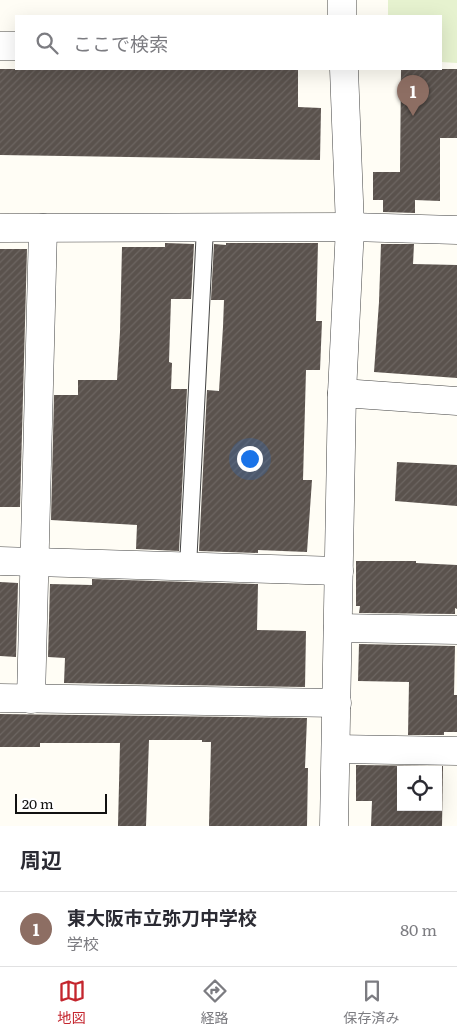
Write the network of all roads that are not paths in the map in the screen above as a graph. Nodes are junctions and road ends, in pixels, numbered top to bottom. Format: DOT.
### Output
graph roads {
  1 [pos="342,0"];
  2 [pos="342,15"];
  3 [pos="0,46"];
  4 [pos="15,46"];
  5 [pos="344,70"];
  6 [pos="0,228"];
  7 [pos="43,228"];
  8 [pos="205,228"];
  9 [pos="350,228"];
  10 [pos="457,230"];
  11 [pos="342,393"];
  12 [pos="457,401"];
  13 [pos="0,561"];
  14 [pos="33,563"];
  15 [pos="188,567"];
  16 [pos="339,570"];
  17 [pos="338,628"];
  18 [pos="457,630"];
  19 [pos="0,698"];
  20 [pos="31,699"];
  21 [pos="337,703"];
  22 [pos="336,749"];
  23 [pos="457,751"];
  24 [pos="334,826"];
  1 -- 2 [label="street"];
  3 -- 4 [label="street"];
  5 -- 9 [label="street"];
  6 -- 7 [label="street"];
  7 -- 8 [label="street"];
  7 -- 14 [label="street"];
  8 -- 9 [label="street"];
  8 -- 15 [label="lane"];
  9 -- 10 [label="street"];
  9 -- 11 [label="street"];
  11 -- 12 [label="street"];
  11 -- 16 [label="street"];
  13 -- 14 [label="street"];
  14 -- 15 [label="street"];
  14 -- 20 [label="street"];
  15 -- 16 [label="street"];
  16 -- 17 [label="street"];
  17 -- 18 [label="street"];
  17 -- 21 [label="street"];
  19 -- 20 [label="street"];
  20 -- 21 [label="street"];
  21 -- 22 [label="street"];
  22 -- 23 [label="street"];
  22 -- 24 [label="street"];
}
